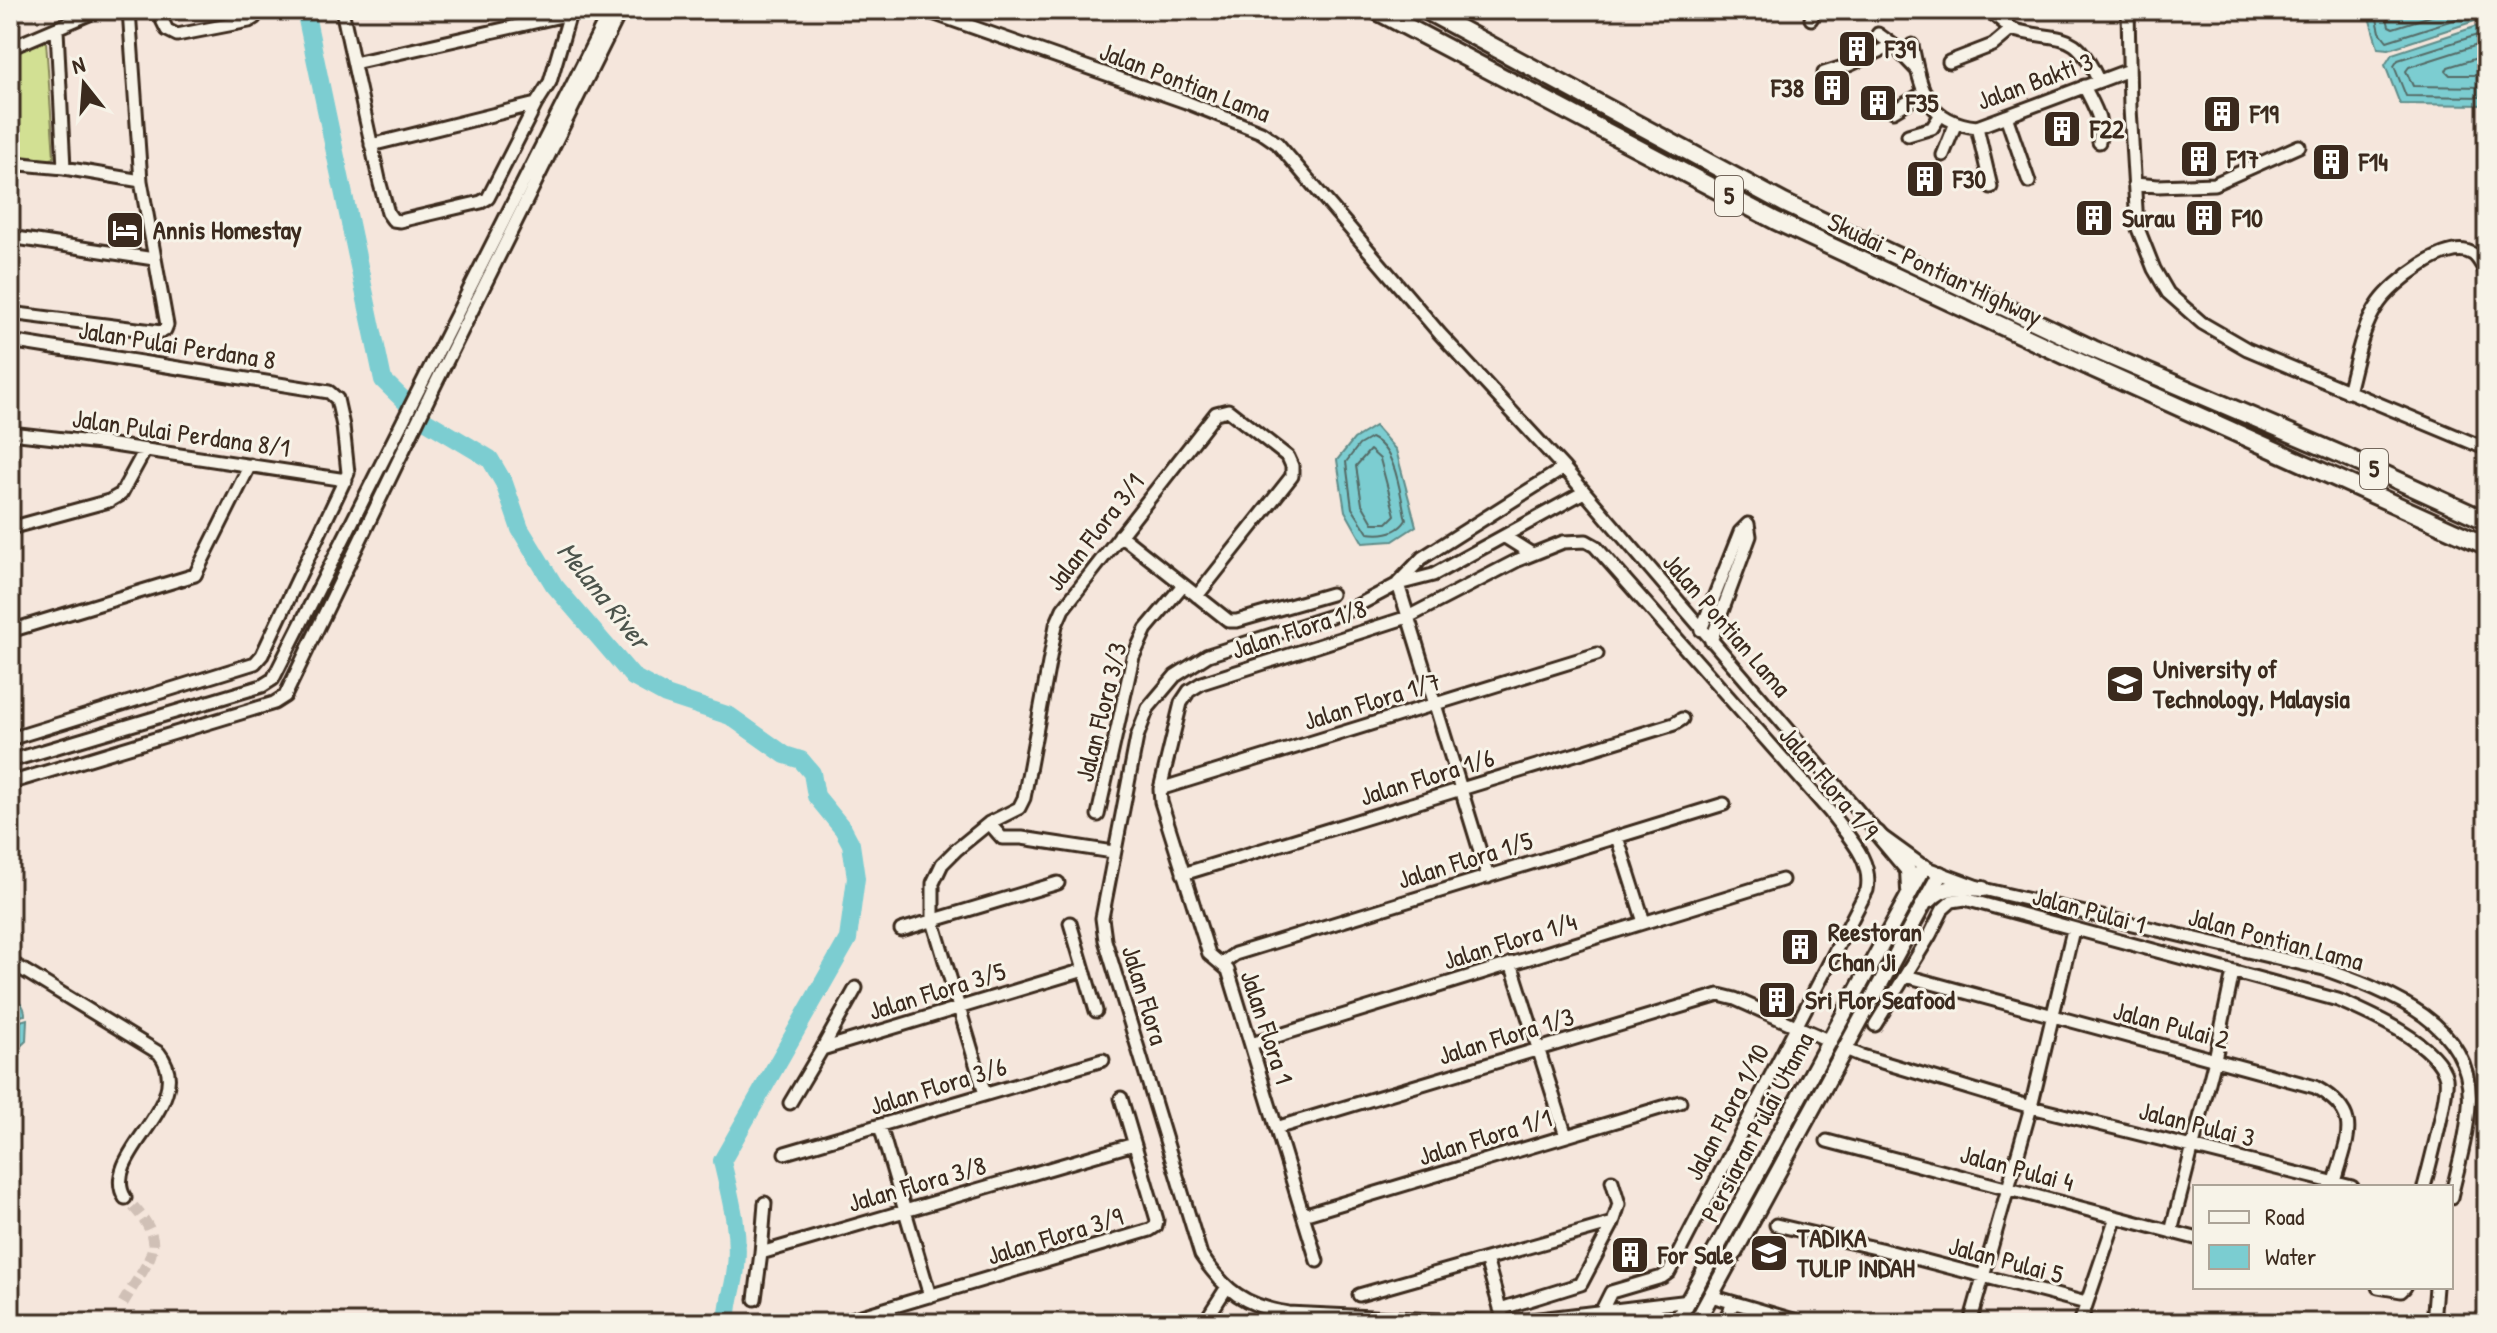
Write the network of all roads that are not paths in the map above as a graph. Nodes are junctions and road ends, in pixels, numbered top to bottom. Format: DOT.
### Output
graph roads {
  1 [pos="99,10"];
  2 [pos="129,10"];
  3 [pos="157,10"];
  4 [pos="253,10"];
  5 [pos="342,10"];
  6 [pos="610,10"];
  7 [pos="621,10"];
  8 [pos="924,10"];
  9 [pos="1375,10"];
  10 [pos="1425,10"];
  11 [pos="1987,10"];
  12 [pos="2128,10"];
  13 [pos="571,12"];
  14 [pos="2012,29"];
  15 [pos="57,30"];
  16 [pos="1878,34"];
  17 [pos="1893,45"];
  18 [pos="1912,45"];
  19 [pos="10,48"];
  20 [pos="1949,62"];
  21 [pos="354,63"];
  22 [pos="1917,70"];
  23 [pos="2129,70"];
  24 [pos="1824,73"];
  25 [pos="2098,80"];
  26 [pos="2084,86"];
  27 [pos="1925,92"];
  28 [pos="536,104"];
  29 [pos="1893,111"];
  30 [pos="1940,116"];
  31 [pos="2006,116"];
  32 [pos="1955,125"];
  33 [pos="1977,127"];
  34 [pos="1908,135"];
  35 [pos="2099,142"];
  36 [pos="371,145"];
  37 [pos="2299,146"];
  38 [pos="1943,155"];
  39 [pos="10,163"];
  40 [pos="64,168"];
  41 [pos="141,181"];
  42 [pos="2029,182"];
  43 [pos="2134,184"];
  44 [pos="1991,187"];
  45 [pos="10,237"];
  46 [pos="154,259"];
  47 [pos="2487,274"];
  48 [pos="10,313"];
  49 [pos="10,341"];
  50 [pos="2348,392"];
  51 [pos="10,433"];
  52 [pos="2487,449"];
  53 [pos="145,450"];
  54 [pos="250,465"];
  55 [pos="1564,468"];
  56 [pos="346,480"];
  57 [pos="1584,492"];
  58 [pos="2487,507"];
  59 [pos="2462,509"];
  60 [pos="1533,520"];
  61 [pos="2487,521"];
  62 [pos="10,528"];
  63 [pos="1120,535"];
  64 [pos="1505,537"];
  65 [pos="2487,546"];
  66 [pos="1528,550"];
  67 [pos="1398,584"];
  68 [pos="1183,585"];
  69 [pos="1331,594"];
  70 [pos="1197,596"];
  71 [pos="1408,617"];
  72 [pos="1701,630"];
  73 [pos="10,631"];
  74 [pos="1711,641"];
  75 [pos="1597,654"];
  76 [pos="1202,683"];
  77 [pos="1435,704"];
  78 [pos="1682,719"];
  79 [pos="10,739"];
  80 [pos="10,761"];
  81 [pos="10,769"];
  82 [pos="12,787"];
  83 [pos="1160,789"];
  84 [pos="1461,789"];
  85 [pos="1724,804"];
  86 [pos="1098,815"];
  87 [pos="989,823"];
  88 [pos="1877,833"];
  89 [pos="1617,837"];
  90 [pos="1113,852"];
  91 [pos="1924,867"];
  92 [pos="1183,874"];
  93 [pos="1940,874"];
  94 [pos="1488,877"];
  95 [pos="1782,880"];
  96 [pos="1058,883"];
  97 [pos="1983,889"];
  98 [pos="1905,902"];
  99 [pos="1917,916"];
  100 [pos="933,921"];
  101 [pos="1644,922"];
  102 [pos="1070,923"];
  103 [pos="901,930"];
  104 [pos="2073,930"];
  105 [pos="10,962"];
  106 [pos="1511,963"];
  107 [pos="1221,964"];
  108 [pos="1084,970"];
  109 [pos="2233,972"];
  110 [pos="1906,976"];
  111 [pos="856,988"];
  112 [pos="960,1008"];
  113 [pos="1096,1011"];
  114 [pos="2053,1016"];
  115 [pos="1875,1025"];
  116 [pos="1797,1026"];
  117 [pos="1830,1041"];
  118 [pos="1251,1044"];
  119 [pos="822,1049"];
  120 [pos="1538,1049"];
  121 [pos="1845,1049"];
  122 [pos="2215,1059"];
  123 [pos="1103,1060"];
  124 [pos="985,1094"];
  125 [pos="1121,1098"];
  126 [pos="1680,1102"];
  127 [pos="790,1103"];
  128 [pos="2031,1107"];
  129 [pos="880,1126"];
  130 [pos="1276,1128"];
  131 [pos="1566,1136"];
  132 [pos="1827,1141"];
  133 [pos="1134,1144"];
  134 [pos="2193,1146"];
  135 [pos="785,1153"];
  136 [pos="1612,1181"];
  137 [pos="2335,1182"];
  138 [pos="2345,1185"];
  139 [pos="2424,1185"];
  140 [pos="2006,1189"];
  141 [pos="2453,1189"];
  142 [pos="125,1198"];
  143 [pos="765,1203"];
  144 [pos="905,1211"];
  145 [pos="1303,1215"];
  146 [pos="2116,1217"];
  147 [pos="1613,1223"];
  148 [pos="1776,1225"];
  149 [pos="2171,1232"];
  150 [pos="2193,1238"];
  151 [pos="761,1253"];
  152 [pos="1486,1259"];
  153 [pos="1317,1261"];
  154 [pos="1983,1277"];
  155 [pos="1227,1287"];
  156 [pos="2436,1289"];
  157 [pos="1359,1295"];
  158 [pos="930,1296"];
  159 [pos="1711,1296"];
  160 [pos="755,1299"];
  161 [pos="1690,1301"];
  162 [pos="2086,1303"];
  163 [pos="1733,1304"];
  164 [pos="1500,1309"];
  165 [pos="1616,1310"];
  166 [pos="1601,1312"];
  167 [pos="1349,1320"];
  168 [pos="838,1323"];
  169 [pos="1204,1323"];
  170 [pos="1503,1323"];
  171 [pos="1648,1323"];
  172 [pos="1676,1323"];
  173 [pos="1696,1323"];
  174 [pos="1723,1323"];
  175 [pos="1804,1323"];
  176 [pos="1970,1323"];
  177 [pos="2080,1323"];
  178 [pos="2433,1323"];
  1 -- 15 [label="street"];
  2 -- 41 [label="street"];
  3 -- 4 [label="street"];
  5 -- 21 [label="street"];
  6 -- 80 [label="street"];
  7 -- 82 [label="street"];
  8 -- 55 [label="street, Jalan Pontian Lama"];
  9 -- 65 [label="highway, Skudai - Pontian Highway / 5"];
  10 -- 59 [label="highway, Skudai - Pontian Highway / 5"];
  11 -- 14 [label="street"];
  12 -- 23 [label="street"];
  13 -- 21 [label="street"];
  13 -- 28 [label="street"];
  14 -- 20 [label="street"];
  14 -- 25 [label="street"];
  15 -- 19 [label="street"];
  15 -- 40 [label="street"];
  16 -- 17 [label="street"];
  17 -- 22 [label="street"];
  17 -- 24 [label="street"];
  18 -- 22 [label="street, Jalan Bakti 3"];
  21 -- 36 [label="street"];
  22 -- 27 [label="street, Jalan Bakti 3"];
  23 -- 25 [label="street, Jalan Bakti 3"];
  23 -- 43 [label="street"];
  25 -- 26 [label="street, Jalan Bakti 3"];
  26 -- 31 [label="street, Jalan Bakti 3"];
  26 -- 35 [label="street"];
  27 -- 29 [label="street"];
  27 -- 30 [label="street, Jalan Bakti 3"];
  28 -- 36 [label="street"];
  28 -- 36 [label="street"];
  30 -- 32 [label="street, Jalan Bakti 3"];
  30 -- 34 [label="street"];
  31 -- 33 [label="street, Jalan Bakti 3"];
  31 -- 42 [label="street"];
  32 -- 33 [label="street, Jalan Bakti 3"];
  32 -- 38 [label="street"];
  33 -- 44 [label="street"];
  37 -- 43 [label="street"];
  39 -- 40 [label="street"];
  40 -- 41 [label="street"];
  41 -- 46 [label="street"];
  43 -- 50 [label="street"];
  45 -- 46 [label="street"];
  46 -- 48 [label="street"];
  47 -- 50 [label="street"];
  49 -- 56 [label="street, Jalan Pulai Perdana 8"];
  50 -- 52 [label="street"];
  51 -- 53 [label="street, Jalan Pulai Perdana 8/1"];
  53 -- 54 [label="street, Jalan Pulai Perdana 8/1"];
  53 -- 62 [label="street"];
  54 -- 56 [label="street, Jalan Pulai Perdana 8/1"];
  54 -- 73 [label="street"];
  55 -- 57 [label="street, Jalan Pontian Lama"];
  55 -- 67 [label="street, Jalan Flora"];
  56 -- 79 [label="street"];
  57 -- 60 [label="street, Jalan Flora"];
  57 -- 72 [label="street, Jalan Pontian Lama"];
  58 -- 59 [label="highway"];
  59 -- 61 [label="highway, Skudai - Pontian Highway / 5"];
  60 -- 64 [label="street, Jalan Flora"];
  60 -- 66 [label="street"];
  63 -- 68 [label="street"];
  63 -- 70 [label="street, Jalan Flora 3/1"];
  63 -- 87 [label="street, Jalan Flora 3/1"];
  64 -- 66 [label="street"];
  64 -- 67 [label="street, Jalan Flora"];
  66 -- 71 [label="street, Jalan Flora 1/9"];
  66 -- 116 [label="street, Jalan Flora 1/9"];
  67 -- 71 [label="street"];
  67 -- 90 [label="street, Jalan Flora"];
  68 -- 70 [label="street"];
  68 -- 86 [label="street, Jalan Flora 3/3"];
  69 -- 70 [label="street"];
  71 -- 76 [label="street, Jalan Flora 1/8"];
  71 -- 77 [label="street"];
  72 -- 74 [label="street, Jalan Pontian Lama"];
  72 -- 74 [label="street"];
  74 -- 88 [label="street, Jalan Pontian Lama"];
  75 -- 77 [label="street, Jalan Flora 1/7"];
  76 -- 83 [label="street, Jalan Flora 1"];
  77 -- 83 [label="street, Jalan Flora 1/7"];
  77 -- 84 [label="street"];
  78 -- 84 [label="street, Jalan Flora 1/6"];
  81 -- 82 [label="street"];
  83 -- 92 [label="street, Jalan Flora 1"];
  84 -- 92 [label="street, Jalan Flora 1/6"];
  84 -- 94 [label="street"];
  85 -- 89 [label="street, Jalan Flora 1/5"];
  87 -- 90 [label="street"];
  87 -- 100 [label="street, Jalan Flora 3/1"];
  88 -- 91 [label="street, Jalan Pontian Lama"];
  88 -- 98 [label="main road"];
  89 -- 94 [label="street, Jalan Flora 1/5"];
  89 -- 101 [label="street"];
  90 -- 155 [label="street, Jalan Flora"];
  91 -- 93 [label="street, Jalan Pontian Lama"];
  91 -- 98 [label="main road, Persiaran Pulai Utama"];
  92 -- 107 [label="street, Jalan Flora 1"];
  93 -- 97 [label="street, Jalan Pontian Lama"];
  93 -- 99 [label="main road, Persiaran Pulai Utama"];
  94 -- 107 [label="street, Jalan Flora 1/5"];
  95 -- 101 [label="street, Jalan Flora 1/4"];
  96 -- 100 [label="street"];
  97 -- 99 [label="main road"];
  97 -- 141 [label="street, Jalan Pontian Lama"];
  98 -- 117 [label="main road, Persiaran Pulai Utama"];
  99 -- 121 [label="main road, Persiaran Pulai Utama"];
  100 -- 103 [label="street"];
  100 -- 112 [label="street, Jalan Flora 3/1"];
  101 -- 106 [label="street, Jalan Flora 1/4"];
  102 -- 108 [label="street"];
  104 -- 109 [label="street, Jalan Pulai 1"];
  104 -- 110 [label="street, Jalan Pulai 1"];
  104 -- 114 [label="street"];
  105 -- 142 [label="street"];
  106 -- 118 [label="street, Jalan Flora 1/4"];
  106 -- 120 [label="street"];
  107 -- 118 [label="street, Jalan Flora 1"];
  108 -- 112 [label="street, Jalan Flora 3/5"];
  108 -- 113 [label="street"];
  109 -- 122 [label="street"];
  109 -- 139 [label="street, Jalan Pulai 1"];
  110 -- 114 [label="street, Jalan Pulai 2"];
  110 -- 115 [label="street"];
  111 -- 119 [label="street"];
  112 -- 119 [label="street, Jalan Flora 3/5"];
  112 -- 124 [label="street, Jalan Flora 3/1"];
  114 -- 122 [label="street, Jalan Pulai 2"];
  114 -- 128 [label="street"];
  116 -- 117 [label="street, Jalan Flora 1/3"];
  116 -- 120 [label="street, Jalan Flora 1/3"];
  116 -- 166 [label="street, Jalan Flora 1/10"];
  117 -- 121 [label="main road"];
  117 -- 161 [label="main road, Persiaran Pulai Utama"];
  118 -- 130 [label="street, Jalan Flora 1"];
  119 -- 127 [label="street"];
  120 -- 130 [label="street, Jalan Flora 1/3"];
  120 -- 131 [label="street"];
  121 -- 128 [label="street, Jalan Pulai 3"];
  121 -- 159 [label="main road, Persiaran Pulai Utama"];
  122 -- 134 [label="street"];
  122 -- 137 [label="street, Jalan Pulai 2"];
  123 -- 124 [label="street, Jalan Flora 3/6"];
  124 -- 129 [label="street, Jalan Flora 3/6"];
  125 -- 133 [label="street, Jalan Flora 3/9"];
  126 -- 131 [label="street, Jalan Flora 1/1"];
  128 -- 134 [label="street, Jalan Pulai 3"];
  128 -- 140 [label="street"];
  129 -- 135 [label="street, Jalan Flora 3/6"];
  129 -- 144 [label="street"];
  130 -- 145 [label="street, Jalan Flora 1"];
  131 -- 145 [label="street, Jalan Flora 1/1"];
  132 -- 140 [label="street, Jalan Pulai 4"];
  133 -- 144 [label="street, Jalan Flora 3/8"];
  133 -- 158 [label="street, Jalan Flora 3/9"];
  134 -- 137 [label="street, Jalan Pulai 3"];
  134 -- 149 [label="street"];
  136 -- 147 [label="street"];
  137 -- 138 [label="street, Jalan Pulai 3"];
  140 -- 146 [label="street, Jalan Pulai 4"];
  140 -- 154 [label="street"];
  143 -- 151 [label="street"];
  144 -- 151 [label="street, Jalan Flora 3/8"];
  144 -- 158 [label="street"];
  145 -- 153 [label="street, Jalan Flora 1"];
  146 -- 149 [label="street, Jalan Pulai 4"];
  146 -- 162 [label="street"];
  147 -- 152 [label="street"];
  147 -- 164 [label="street"];
  148 -- 154 [label="street, Jalan Pulai 5"];
  149 -- 150 [label="street, Jalan Pulai 4"];
  151 -- 160 [label="street"];
  152 -- 157 [label="street"];
  152 -- 164 [label="street"];
  154 -- 162 [label="street, Jalan Pulai 5"];
  154 -- 176 [label="street"];
  155 -- 167 [label="street, Jalan Flora"];
  155 -- 169 [label="street"];
  156 -- 178 [label="street"];
  158 -- 168 [label="street"];
  159 -- 163 [label="street"];
  159 -- 173 [label="main road, Persiaran Pulai Utama"];
  161 -- 165 [label="street, Jalan Flora"];
  161 -- 172 [label="main road, Persiaran Pulai Utama"];
  162 -- 177 [label="street"];
  163 -- 174 [label="street"];
  163 -- 175 [label="street"];
  164 -- 170 [label="street"];
  165 -- 166 [label="street, Jalan Flora"];
  165 -- 171 [label="street, Jalan Flora"];
  166 -- 170 [label="street, Jalan Flora"];
  167 -- 170 [label="street, Jalan Flora"];
}
